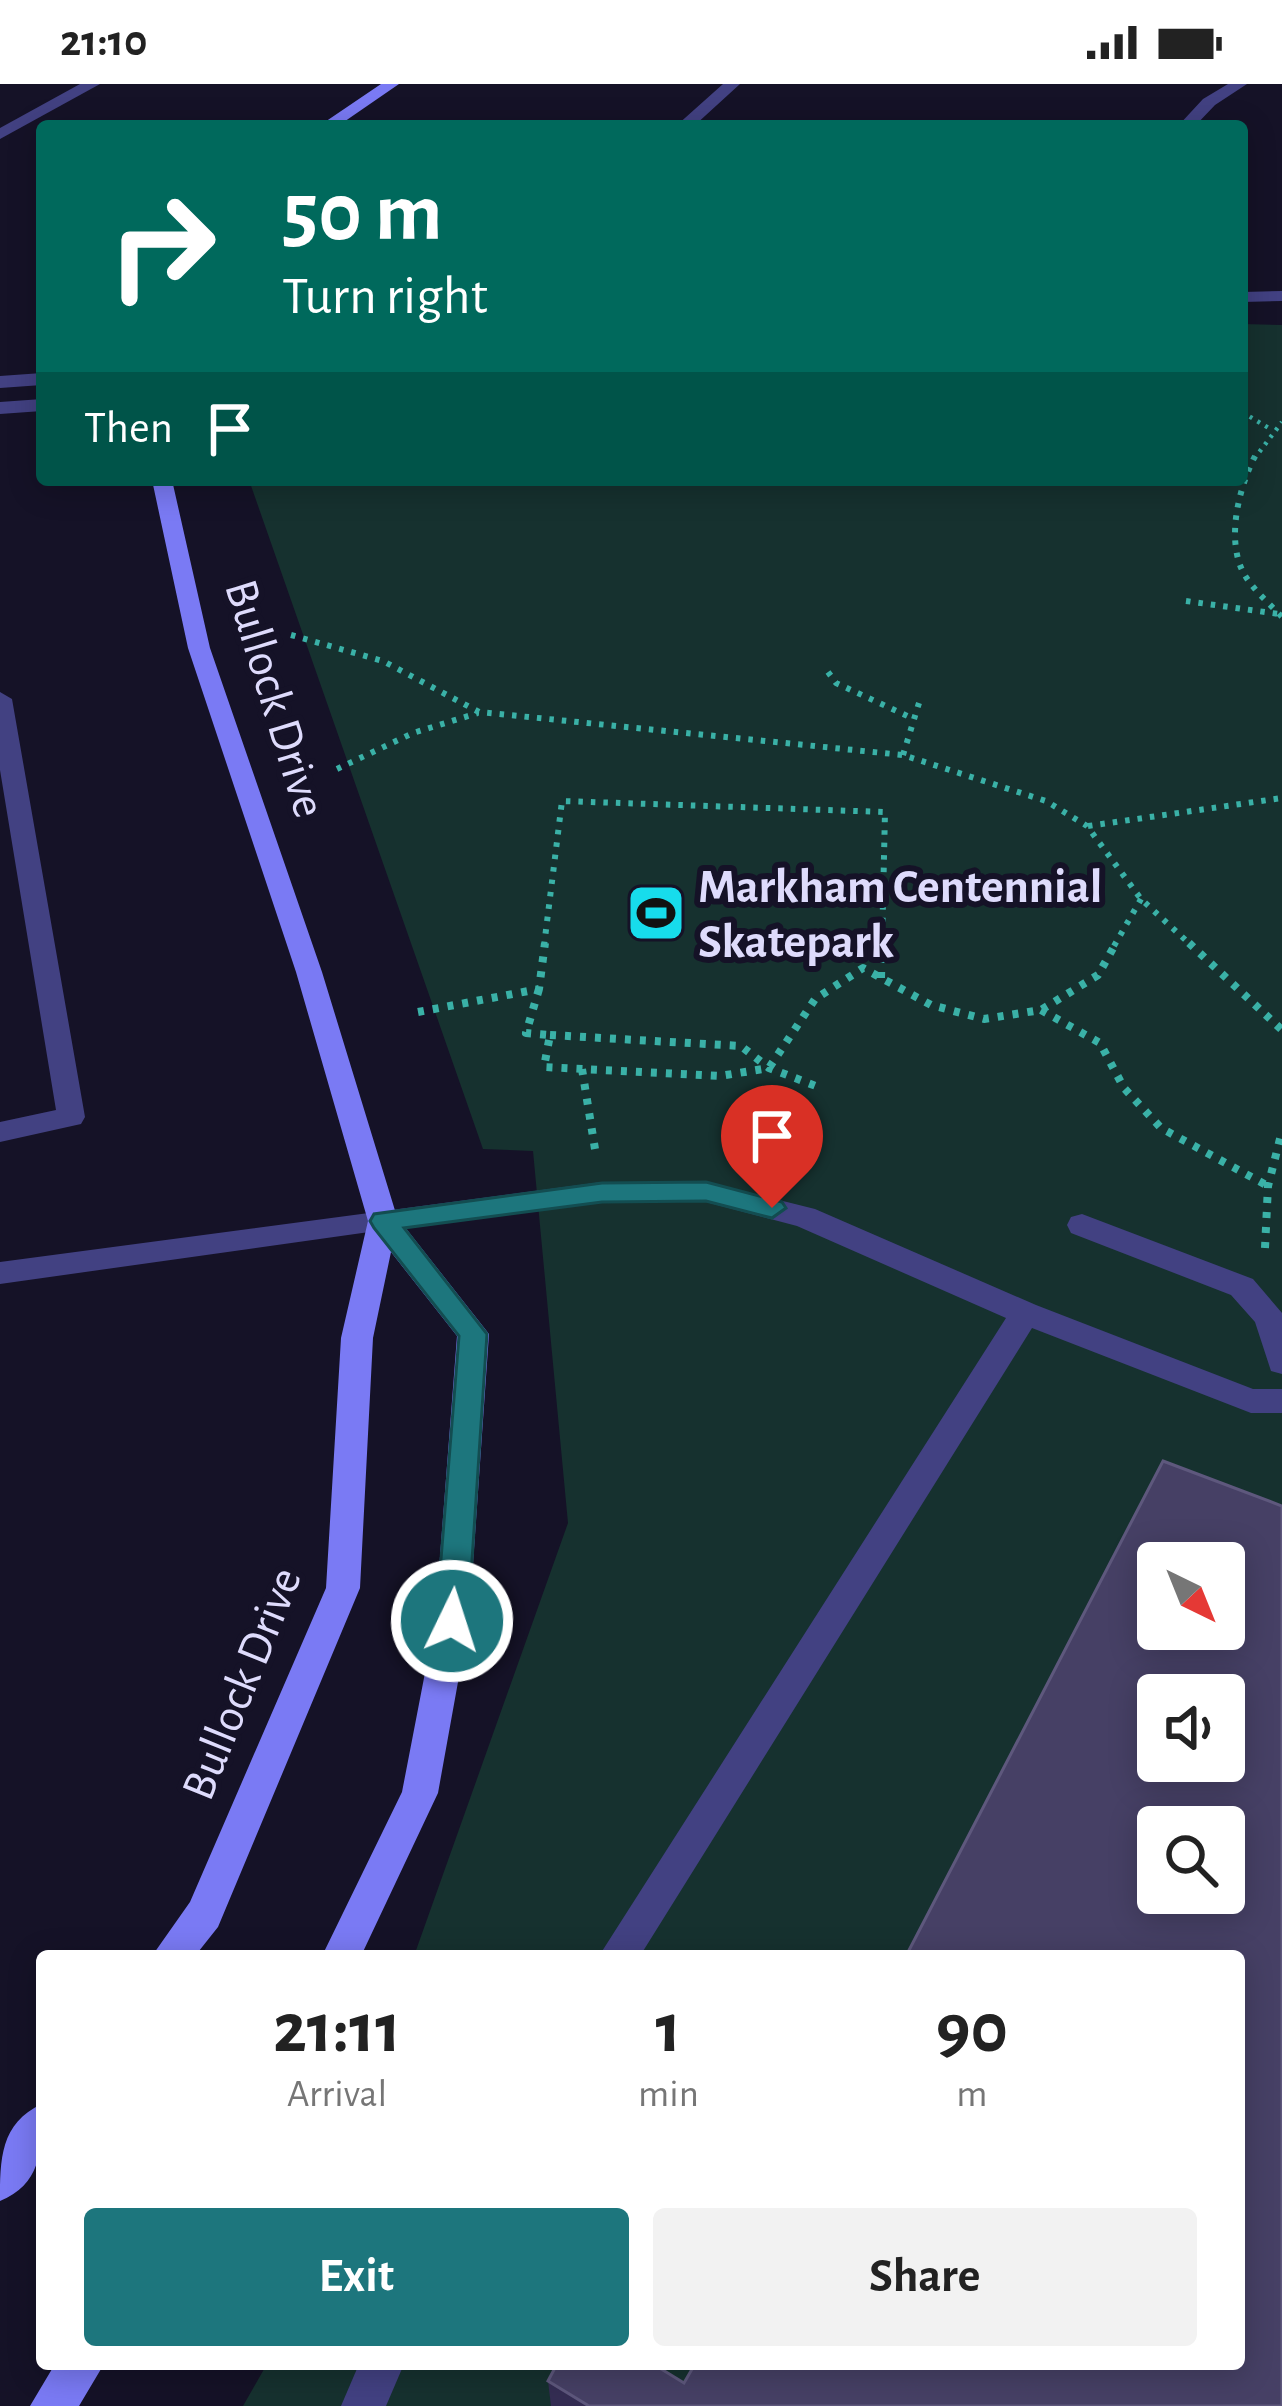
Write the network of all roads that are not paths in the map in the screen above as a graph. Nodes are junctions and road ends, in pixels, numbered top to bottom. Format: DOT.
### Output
graph roads {
  1 [pos="92,84"];
  2 [pos="391,84"];
  3 [pos="731,84"];
  4 [pos="1239,84"];
  5 [pos="336,120"];
  6 [pos="691,120"];
  7 [pos="1192,120"];
  8 [pos="0,134"];
  9 [pos="1282,296"];
  10 [pos="1248,297"];
  11 [pos="36,379"];
  12 [pos="0,382"];
  13 [pos="36,405"];
  14 [pos="0,408"];
  15 [pos="163,486"];
  16 [pos="0,699"];
  17 [pos="0,1132"];
  18 [pos="383,1221"];
  19 [pos="1082,1225"];
  20 [pos="0,1273"];
  21 [pos="1025,1313"];
  22 [pos="1282,1362"];
  23 [pos="1282,1401"];
  24 [pos="176,1950"];
  25 [pos="344,1950"];
  26 [pos="622,1950"];
  27 [pos="36,2133"];
  28 [pos="0,2180"];
  29 [pos="78,2370"];
  30 [pos="379,2370"];
  31 [pos="52,2406"];
  32 [pos="363,2406"];
  1 -- 8 [label="street"];
  2 -- 5 [label="street"];
  3 -- 6 [label="street"];
  4 -- 7 [label="street"];
  9 -- 10 [label="street"];
  11 -- 12 [label="street"];
  13 -- 14 [label="street"];
  15 -- 18 [label="street, Bullock Drive"];
  16 -- 17 [label="street"];
  18 -- 20 [label="street"];
  18 -- 21 [label="street"];
  18 -- 24 [label="street, Bullock Drive"];
  18 -- 25 [label="street, Bullock Drive"];
  19 -- 22 [label="street"];
  21 -- 23 [label="street"];
  21 -- 26 [label="street"];
  27 -- 28 [label="street"];
  29 -- 31 [label="street"];
  30 -- 32 [label="street"];
}
